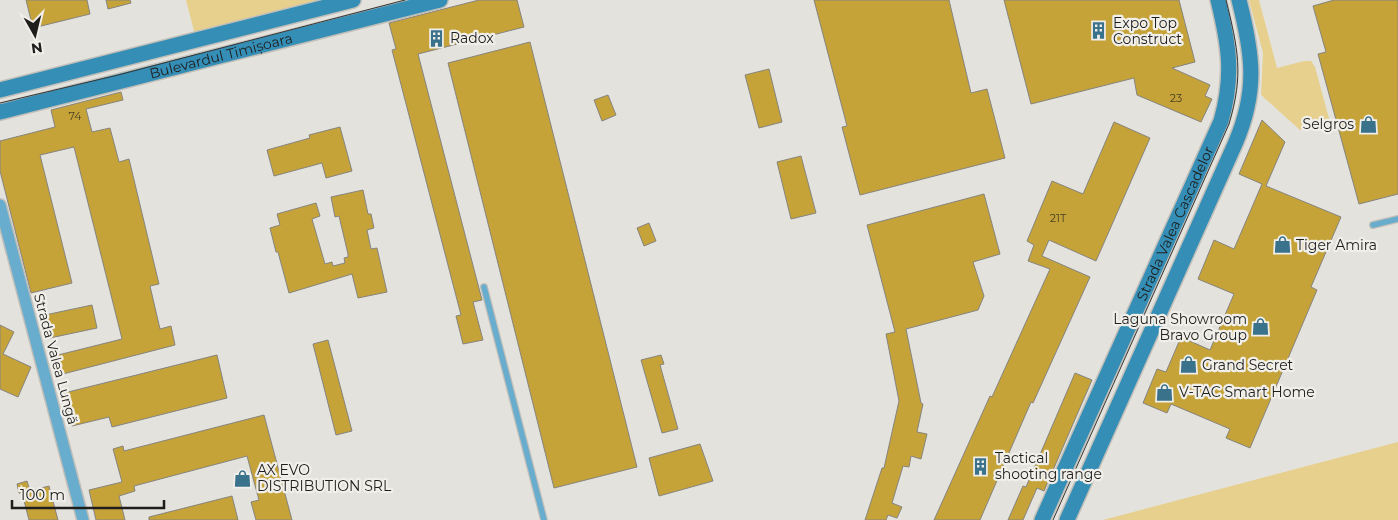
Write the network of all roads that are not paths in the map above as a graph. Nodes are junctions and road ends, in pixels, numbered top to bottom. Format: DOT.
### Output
graph roads {
  1 [pos="353,0"];
  2 [pos="440,0"];
  3 [pos="1218,0"];
  4 [pos="1239,0"];
  5 [pos="420,2"];
  6 [pos="1248,34"];
  7 [pos="1226,38"];
  8 [pos="117,72"];
  9 [pos="0,90"];
  10 [pos="0,112"];
  11 [pos="0,205"];
  12 [pos="1398,218"];
  13 [pos="1373,225"];
  14 [pos="1159,261"];
  15 [pos="1179,270"];
  16 [pos="484,287"];
  17 [pos="1111,369"];
  18 [pos="1131,378"];
  19 [pos="83,520"];
  20 [pos="544,520"];
  21 [pos="1042,520"];
  22 [pos="1067,520"];
  1 -- 8 [label="main road, Bulevardul Timișoara"];
  2 -- 5 [label="main road, Bulevardul Timișoara"];
  3 -- 7 [label="main road, Strada Valea Cascadelor"];
  4 -- 6 [label="main road, Strada Valea Cascadelor"];
  5 -- 8 [label="main road, Bulevardul Timișoara"];
  6 -- 7 [label="main road"];
  6 -- 15 [label="main road, Strada Valea Cascadelor"];
  7 -- 14 [label="main road, Strada Valea Cascadelor"];
  8 -- 9 [label="main road, Bulevardul Timișoara"];
  8 -- 10 [label="main road, Bulevardul Timișoara"];
  11 -- 19 [label="street, Strada Valea Lungă"];
  12 -- 13 [label="lane"];
  14 -- 15 [label="main road"];
  14 -- 17 [label="main road, Strada Valea Cascadelor"];
  15 -- 18 [label="main road, Strada Valea Cascadelor"];
  16 -- 20 [label="lane"];
  17 -- 18 [label="main road"];
  17 -- 21 [label="main road, Strada Valea Cascadelor"];
  18 -- 22 [label="main road, Strada Valea Cascadelor"];
}
